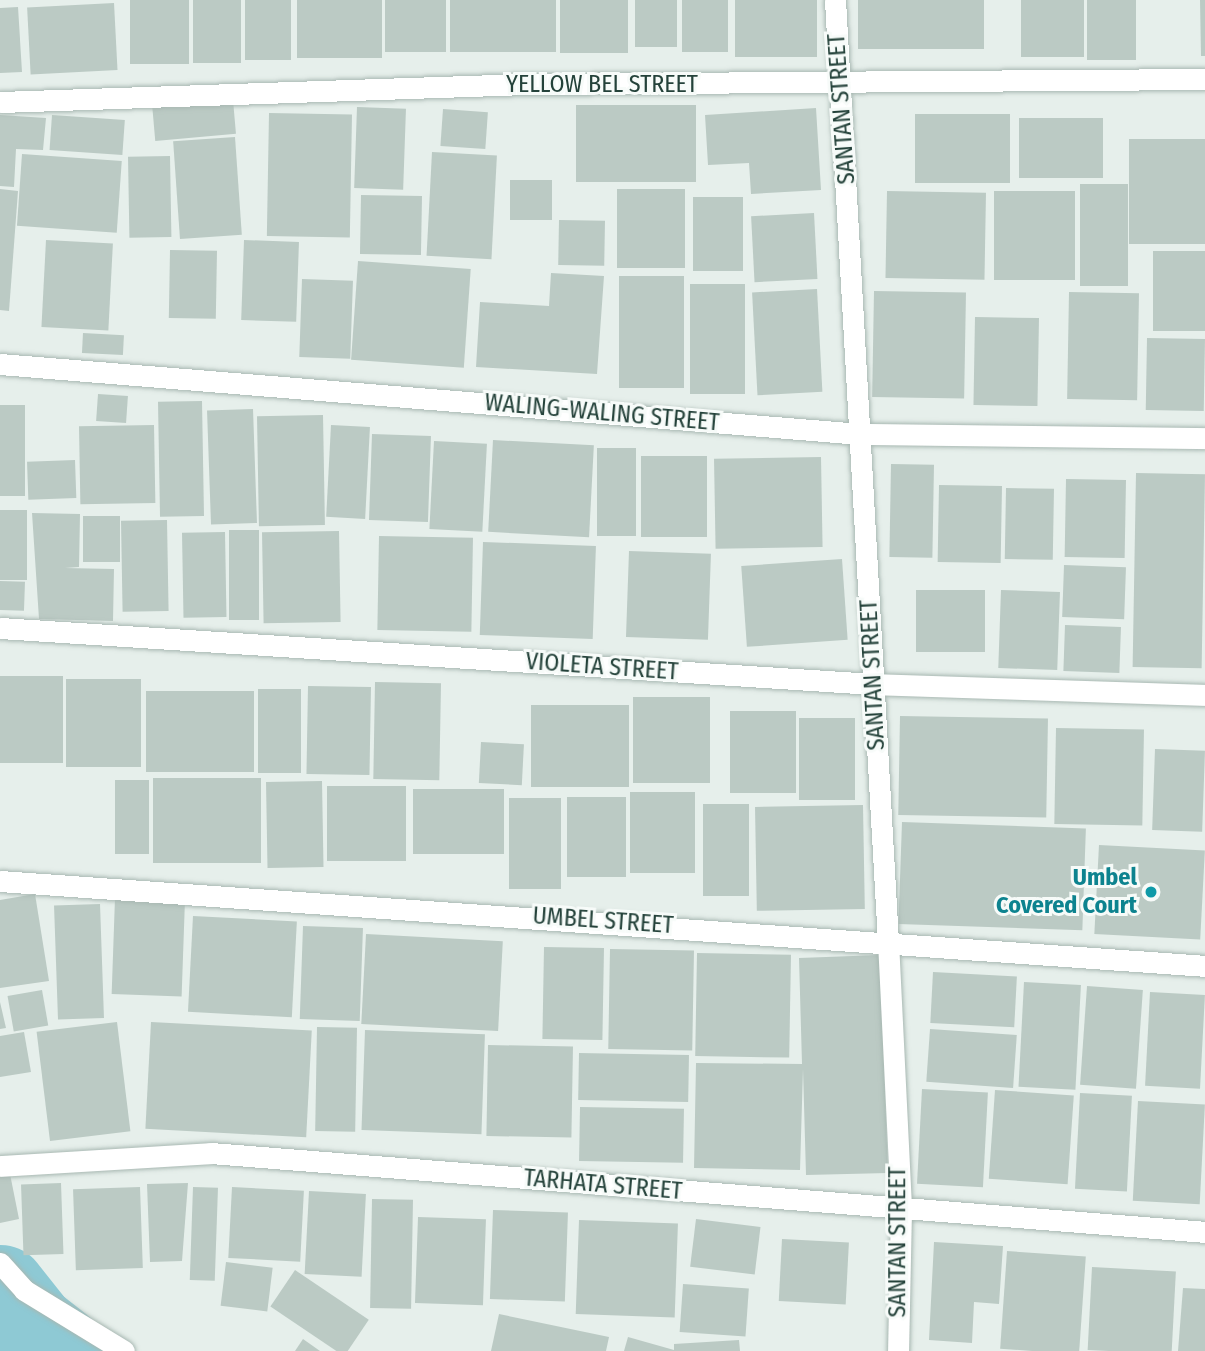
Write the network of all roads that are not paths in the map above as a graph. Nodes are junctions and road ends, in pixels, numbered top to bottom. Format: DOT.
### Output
graph roads {
  1 [pos="835,0"];
  2 [pos="1205,79"];
  3 [pos="841,84"];
  4 [pos="0,102"];
  5 [pos="0,364"];
  6 [pos="860,434"];
  7 [pos="1205,438"];
  8 [pos="0,628"];
  9 [pos="873,684"];
  10 [pos="1205,695"];
  11 [pos="0,881"];
  12 [pos="888,940"];
  13 [pos="1205,966"];
  14 [pos="0,1166"];
  15 [pos="901,1210"];
  16 [pos="1205,1232"];
  17 [pos="0,1263"];
  18 [pos="124,1351"];
  19 [pos="898,1351"];
  1 -- 3 [label="street, SANTAN STREET"];
  2 -- 3 [label="street, YELLOW BEL STREET"];
  3 -- 4 [label="street, YELLOW BEL STREET"];
  3 -- 6 [label="street, SANTAN STREET"];
  5 -- 6 [label="street, WALING-WALING STREET"];
  6 -- 7 [label="street, WALING-WALING STREET"];
  6 -- 9 [label="street, SANTAN STREET"];
  8 -- 9 [label="street, VIOLETA STREET"];
  9 -- 10 [label="street, VIOLETA STREET"];
  9 -- 12 [label="street, SANTAN STREET"];
  11 -- 12 [label="street, UMBEL STREET"];
  12 -- 13 [label="street, UMBEL STREET"];
  12 -- 15 [label="street, SANTAN STREET"];
  14 -- 15 [label="street, TARHATA STREET"];
  15 -- 16 [label="street, TARHATA STREET"];
  15 -- 19 [label="street, SANTAN STREET"];
  17 -- 18 [label="street"];
}
